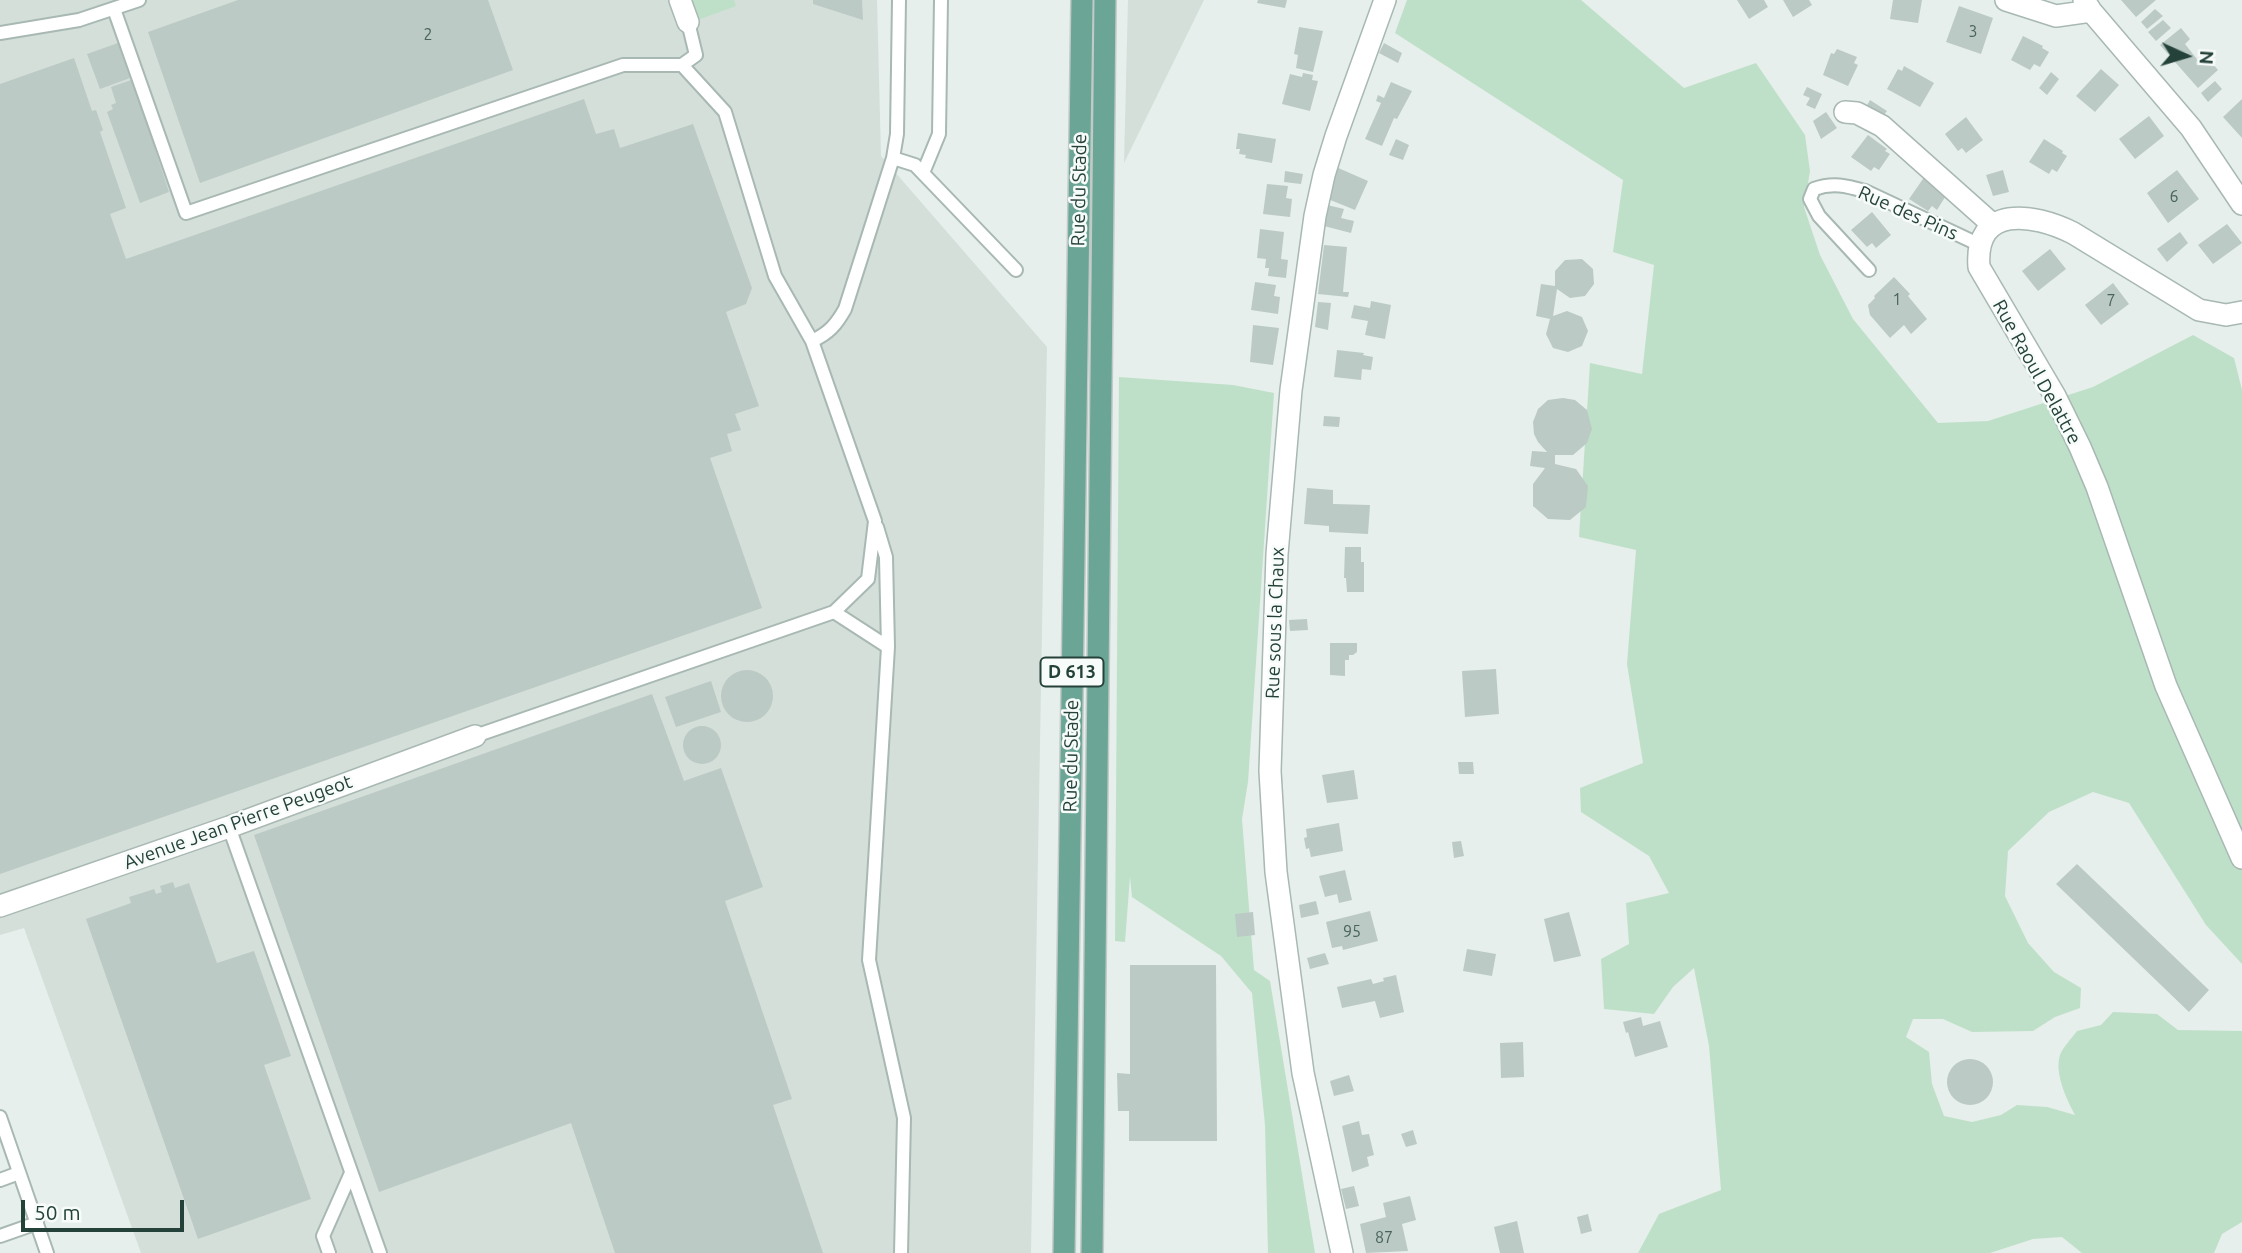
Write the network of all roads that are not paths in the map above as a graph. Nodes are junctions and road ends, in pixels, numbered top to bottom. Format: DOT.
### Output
graph roads {
  1 [pos="139,0"];
  2 [pos="680,0"];
  3 [pos="899,0"];
  4 [pos="941,0"];
  5 [pos="1082,0"];
  6 [pos="1105,0"];
  7 [pos="1385,0"];
  8 [pos="2006,0"];
  9 [pos="2087,6"];
  10 [pos="114,9"];
  11 [pos="688,22"];
  12 [pos="0,33"];
  13 [pos="682,65"];
  14 [pos="1845,112"];
  15 [pos="892,158"];
  16 [pos="923,173"];
  17 [pos="2239,193"];
  18 [pos="1993,224"];
  19 [pos="1980,245"];
  20 [pos="1016,270"];
  21 [pos="1869,270"];
  22 [pos="2242,312"];
  23 [pos="812,341"];
  24 [pos="875,521"];
  25 [pos="834,612"];
  26 [pos="888,647"];
  27 [pos="475,736"];
  28 [pos="229,827"];
  29 [pos="2242,858"];
  30 [pos="0,906"];
  31 [pos="1,1124"];
  32 [pos="19,1173"];
  33 [pos="351,1173"];
  34 [pos="0,1180"];
  35 [pos="37,1223"];
  36 [pos="0,1236"];
  37 [pos="47,1253"];
  38 [pos="329,1253"];
  39 [pos="380,1253"];
  40 [pos="901,1253"];
  41 [pos="1064,1253"];
  42 [pos="1092,1253"];
  43 [pos="1342,1253"];
  1 -- 10 [label="lane"];
  2 -- 11 [label="street"];
  3 -- 15 [label="lane"];
  4 -- 16 [label="lane"];
  5 -- 41 [label="main road, Rue du Stade / D 613"];
  6 -- 42 [label="main road, Rue du Stade / D 613"];
  7 -- 43 [label="street, Rue sous la Chaux"];
  8 -- 9 [label="street"];
  9 -- 17 [label="street"];
  10 -- 12 [label="lane"];
  10 -- 13 [label="lane"];
  11 -- 13 [label="lane"];
  13 -- 23 [label="lane"];
  14 -- 18 [label="street"];
  15 -- 16 [label="lane"];
  15 -- 23 [label="lane"];
  16 -- 20 [label="lane"];
  18 -- 19 [label="street"];
  18 -- 22 [label="street"];
  19 -- 21 [label="lane, Rue des Pins"];
  19 -- 29 [label="street, Rue Raoul Delattre"];
  23 -- 24 [label="lane"];
  24 -- 25 [label="lane"];
  24 -- 26 [label="lane"];
  25 -- 26 [label="lane"];
  25 -- 27 [label="lane"];
  26 -- 40 [label="lane"];
  27 -- 28 [label="street, Avenue Jean Pierre Peugeot"];
  28 -- 30 [label="street, Avenue Jean Pierre Peugeot"];
  28 -- 33 [label="lane"];
  31 -- 32 [label="lane"];
  32 -- 34 [label="lane"];
  32 -- 35 [label="lane"];
  33 -- 38 [label="lane"];
  33 -- 39 [label="lane"];
  35 -- 36 [label="lane"];
  35 -- 37 [label="lane"];
}
